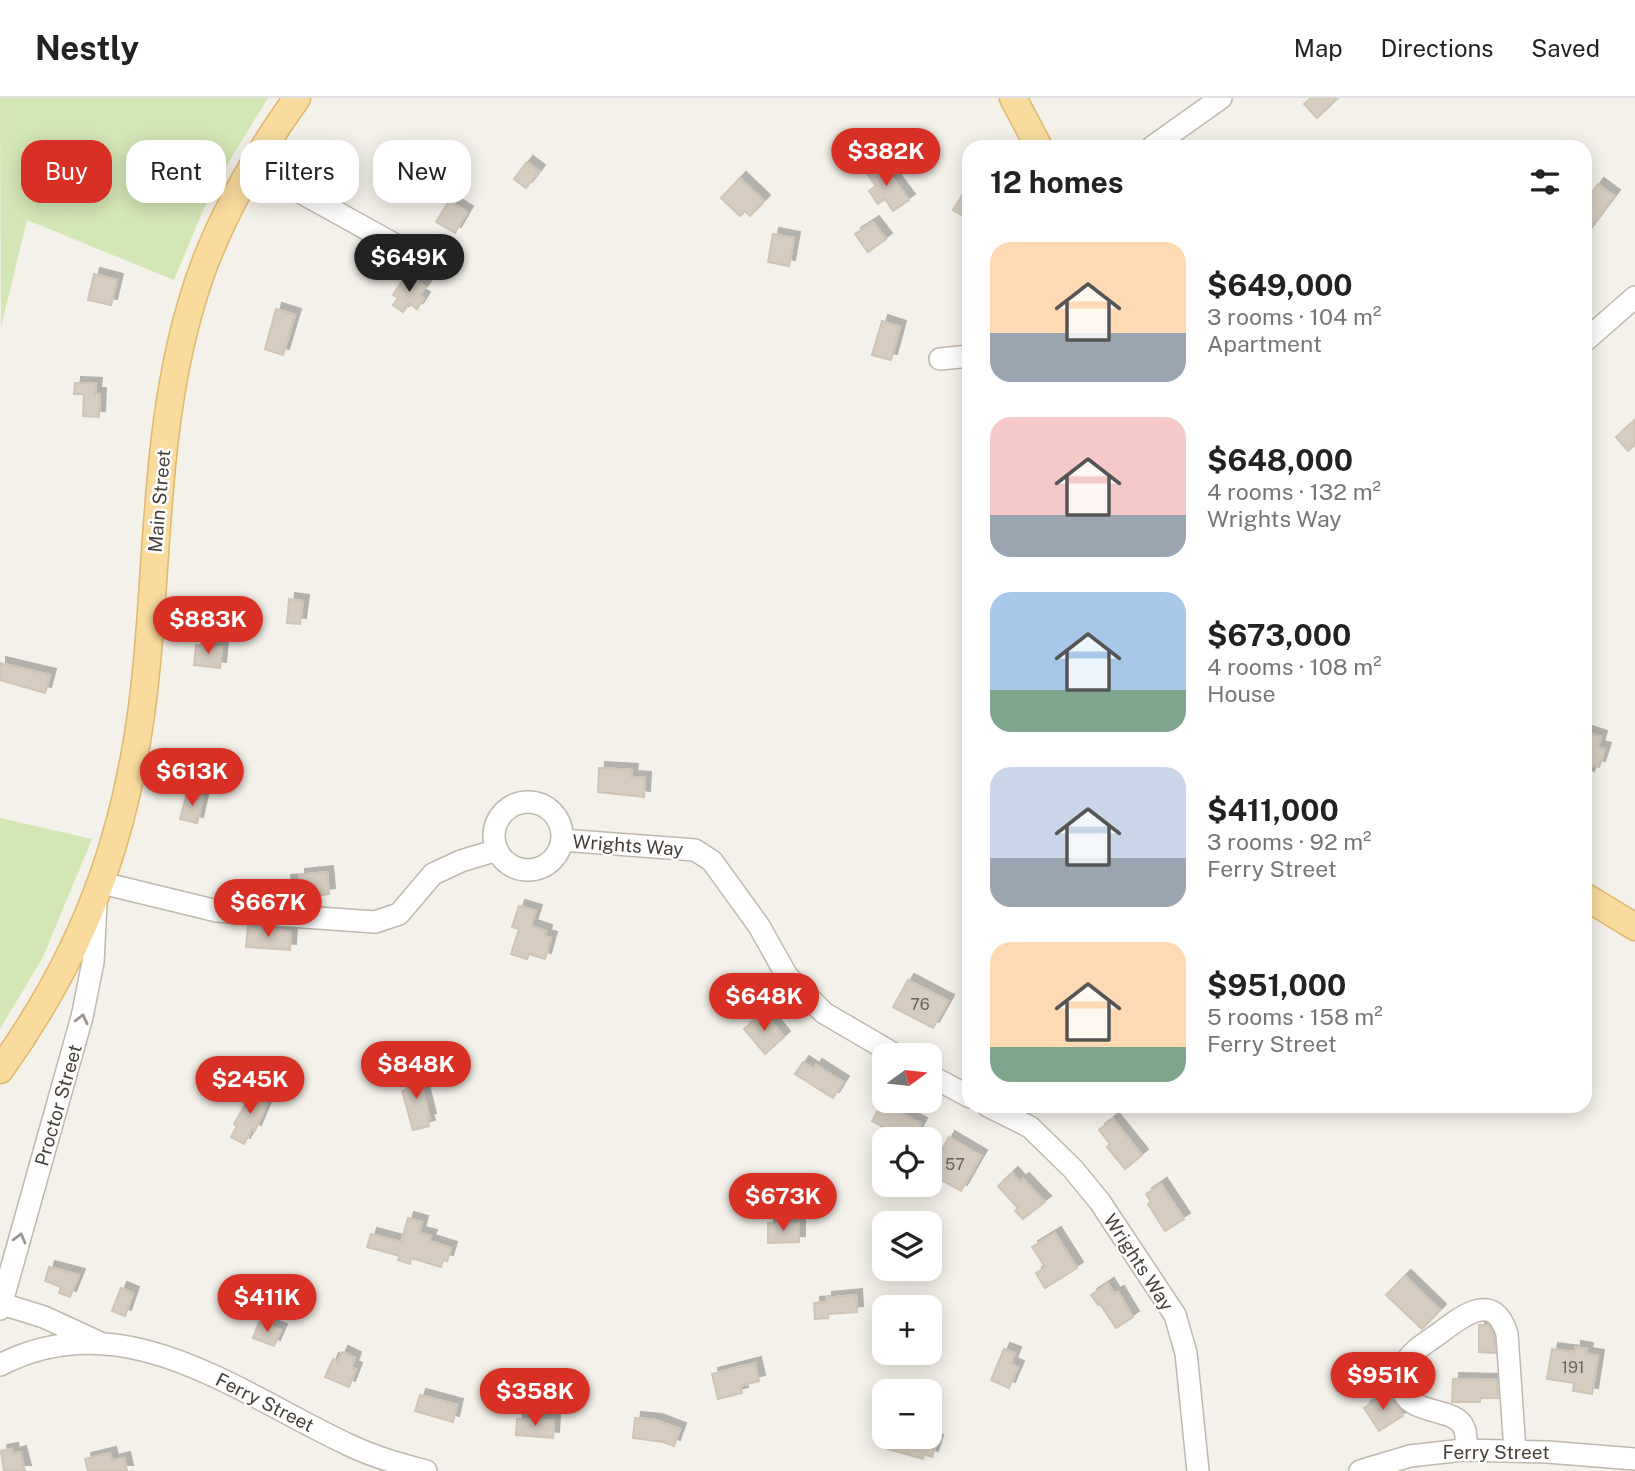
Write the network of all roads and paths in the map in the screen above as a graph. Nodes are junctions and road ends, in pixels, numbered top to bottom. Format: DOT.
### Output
graph roads {
  1 [pos="297,98"];
  2 [pos="1013,98"];
  3 [pos="1221,98"];
  4 [pos="270,140"];
  5 [pos="1035,140"];
  6 [pos="1162,140"];
  7 [pos="240,191"];
  8 [pos="320,203"];
  9 [pos="410,253"];
  10 [pos="1635,297"];
  11 [pos="1592,336"];
  12 [pos="962,357"];
  13 [pos="940,359"];
  14 [pos="562,840"];
  15 [pos="496,850"];
  16 [pos="99,891"];
  17 [pos="1592,901"];
  18 [pos="1635,927"];
  19 [pos="875,1043"];
  20 [pos="0,1070"];
  21 [pos="942,1082"];
  22 [pos="962,1093"];
  23 [pos="1003,1113"];
  24 [pos="1,1306"];
  25 [pos="102,1343"];
  26 [pos="0,1365"];
  27 [pos="1466,1450"];
  28 [pos="1515,1451"];
  29 [pos="1622,1462"];
  30 [pos="426,1471"];
  31 [pos="1198,1471"];
  32 [pos="1360,1471"];
  1 -- 4 [label="main road, Main Street"];
  2 -- 5 [label="main road"];
  3 -- 6 [label="street"];
  7 -- 16 [label="main road, Main Street"];
  8 -- 9 [label="street"];
  10 -- 11 [label="street"];
  12 -- 13 [label="street"];
  14 -- 15 [label="street"];
  14 -- 15 [label="street"];
  14 -- 19 [label="street, Wrights Way"];
  15 -- 16 [label="street"];
  16 -- 20 [label="main road, Main Street"];
  24 -- 16 [label="street, Proctor Street, one-way"];
  17 -- 18 [label="main road"];
  21 -- 22 [label="street"];
  23 -- 31 [label="street, Wrights Way"];
  24 -- 25 [label="street, Ferry Street"];
  25 -- 26 [label="street, Ferry Street"];
  25 -- 30 [label="street, Ferry Street"];
  27 -- 28 [label="street, Ferry Street"];
  27 -- 28 [label="street"];
  27 -- 32 [label="street, Ferry Street"];
  28 -- 29 [label="street, Ferry Street"];
}
